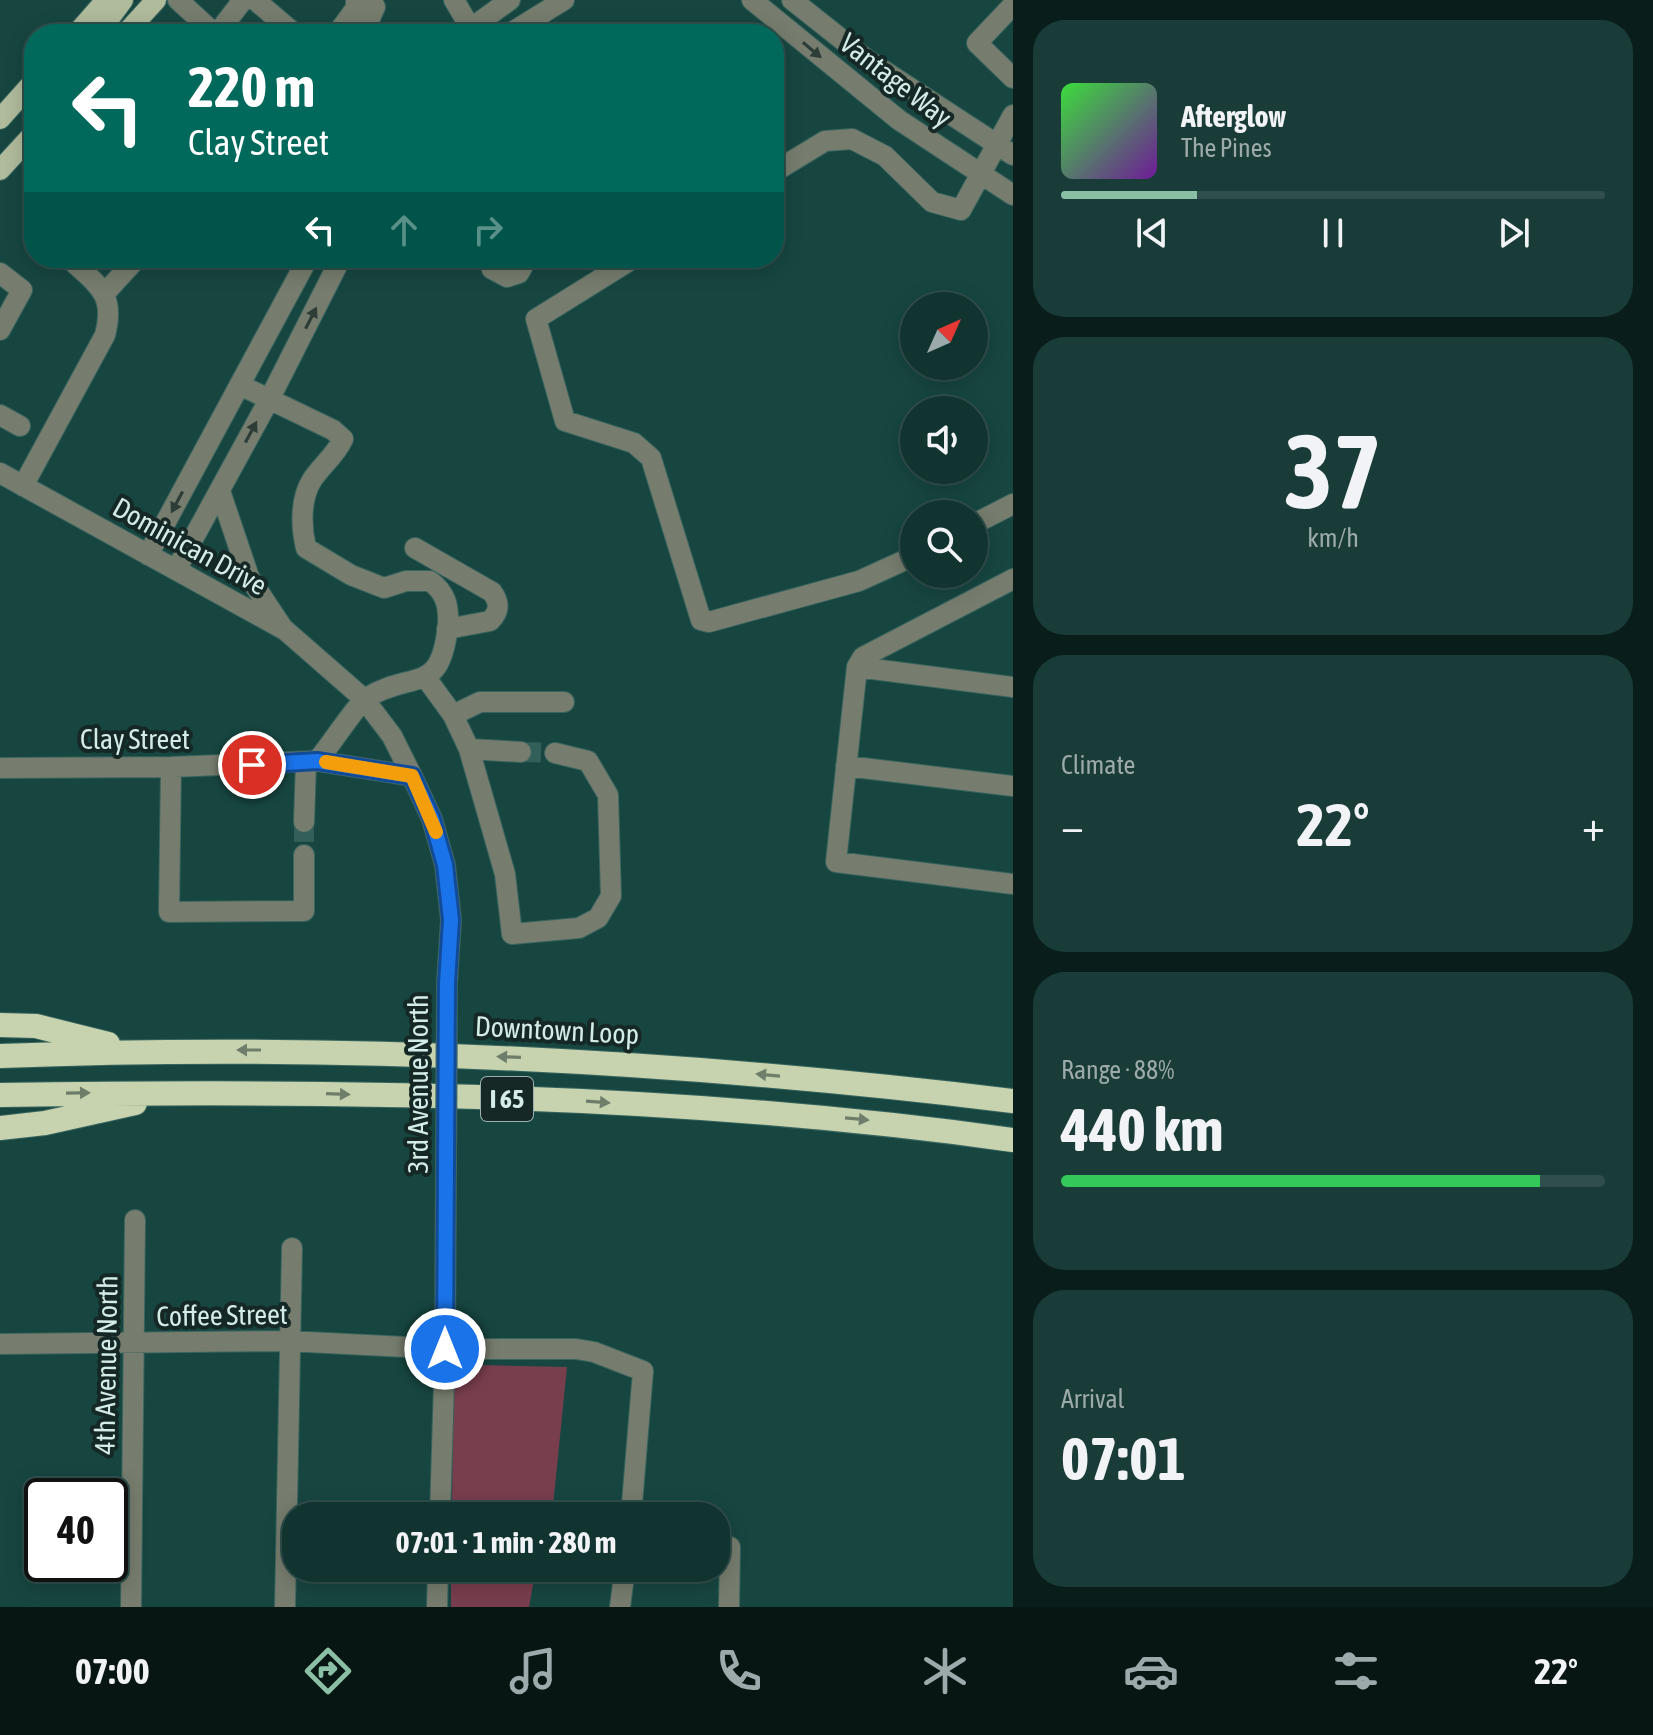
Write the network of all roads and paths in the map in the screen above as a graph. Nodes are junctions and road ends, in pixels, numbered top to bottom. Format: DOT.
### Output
graph roads {
  1 [pos="106,0"];
  2 [pos="123,0"];
  3 [pos="156,0"];
  4 [pos="178,0"];
  5 [pos="243,0"];
  6 [pos="255,0"];
  7 [pos="356,0"];
  8 [pos="371,0"];
  9 [pos="454,0"];
  10 [pos="510,0"];
  11 [pos="564,0"];
  12 [pos="752,0"];
  13 [pos="792,0"];
  14 [pos="1013,5"];
  15 [pos="85,24"];
  16 [pos="105,24"];
  17 [pos="134,24"];
  18 [pos="214,24"];
  19 [pos="228,24"];
  20 [pos="283,24"];
  21 [pos="344,24"];
  22 [pos="369,24"];
  23 [pos="465,24"];
  24 [pos="479,24"];
  25 [pos="525,24"];
  26 [pos="780,24"];
  27 [pos="784,28"];
  28 [pos="1013,78"];
  29 [pos="24,92"];
  30 [pos="1013,115"];
  31 [pos="0,119"];
  32 [pos="24,144"];
  33 [pos="1005,150"];
  34 [pos="784,166"];
  35 [pos="0,170"];
  36 [pos="980,175"];
  37 [pos="1013,195"];
  38 [pos="79,268"];
  39 [pos="128,268"];
  40 [pos="303,268"];
  41 [pos="336,268"];
  42 [pos="492,268"];
  43 [pos="523,268"];
  44 [pos="618,268"];
  45 [pos="0,273"];
  46 [pos="105,293"];
  47 [pos="2,320"];
  48 [pos="240,385"];
  49 [pos="270,398"];
  50 [pos="0,415"];
  51 [pos="20,426"];
  52 [pos="9,482"];
  53 [pos="220,491"];
  54 [pos="1013,504"];
  55 [pos="988,517"];
  56 [pos="415,548"];
  57 [pos="148,555"];
  58 [pos="900,562"];
  59 [pos="176,570"];
  60 [pos="1013,579"];
  61 [pos="447,629"];
  62 [pos="285,630"];
  63 [pos="857,667"];
  64 [pos="426,678"];
  65 [pos="345,680"];
  66 [pos="1013,687"];
  67 [pos="364,699"];
  68 [pos="564,702"];
  69 [pos="453,715"];
  70 [pos="469,749"];
  71 [pos="521,752"];
  72 [pos="555,753"];
  73 [pos="312,762"];
  74 [pos="846,766"];
  75 [pos="171,767"];
  76 [pos="0,768"];
  77 [pos="412,776"];
  78 [pos="1013,786"];
  79 [pos="304,822"];
  80 [pos="304,855"];
  81 [pos="1013,884"];
  82 [pos="0,1025"];
  83 [pos="138,1051"];
  84 [pos="0,1056"];
  85 [pos="183,1092"];
  86 [pos="0,1095"];
  87 [pos="1013,1101"];
  88 [pos="0,1128"];
  89 [pos="1013,1140"];
  90 [pos="135,1220"];
  91 [pos="292,1248"];
  92 [pos="288,1341"];
  93 [pos="0,1344"];
  94 [pos="135,1344"];
  95 [pos="445,1349"];
  96 [pos="440,1502"];
  97 [pos="632,1502"];
  98 [pos="438,1582"];
  99 [pos="623,1582"];
  100 [pos="729,1582"];
  101 [pos="131,1607"];
  102 [pos="285,1607"];
  103 [pos="437,1607"];
  104 [pos="620,1607"];
  105 [pos="729,1607"];
  1 -- 15 [label="main road"];
  2 -- 16 [label="main road"];
  3 -- 17 [label="main road"];
  4 -- 18 [label="street"];
  5 -- 19 [label="street"];
  6 -- 20 [label="street"];
  7 -- 21 [label="street"];
  8 -- 22 [label="street"];
  9 -- 23 [label="street"];
  10 -- 24 [label="street"];
  11 -- 25 [label="street"];
  12 -- 26 [label="street, Vantage Way, one-way"];
  13 -- 33 [label="street, Vantage Way"];
  14 -- 28 [label="street"];
  27 -- 36 [label="street, Vantage Way, one-way"];
  29 -- 31 [label="main road"];
  30 -- 33 [label="street"];
  32 -- 35 [label="main road"];
  33 -- 36 [label="street"];
  34 -- 36 [label="street"];
  36 -- 37 [label="street, Vantage Way"];
  38 -- 46 [label="street"];
  39 -- 46 [label="street"];
  40 -- 48 [label="street"];
  49 -- 41 [label="street, one-way"];
  42 -- 43 [label="street"];
  44 -- 58 [label="street"];
  45 -- 47 [label="street"];
  46 -- 52 [label="street"];
  48 -- 49 [label="street"];
  48 -- 57 [label="street, one-way"];
  53 -- 49 [label="street, one-way"];
  49 -- 61 [label="street"];
  50 -- 51 [label="street"];
  52 -- 57 [label="street, Dominican Drive"];
  53 -- 59 [label="street"];
  53 -- 62 [label="street"];
  54 -- 55 [label="street"];
  56 -- 61 [label="street"];
  57 -- 59 [label="street, Dominican Drive"];
  59 -- 62 [label="street, Dominican Drive"];
  60 -- 63 [label="street"];
  61 -- 64 [label="street"];
  62 -- 65 [label="street, Dominican Drive"];
  63 -- 66 [label="street"];
  63 -- 74 [label="street"];
  64 -- 67 [label="street"];
  64 -- 69 [label="street"];
  65 -- 67 [label="street, 3rd Avenue North"];
  67 -- 73 [label="street"];
  67 -- 77 [label="street, 3rd Avenue North"];
  68 -- 69 [label="street"];
  69 -- 70 [label="street"];
  70 -- 71 [label="street"];
  70 -- 72 [label="street"];
  73 -- 75 [label="street, Clay Street"];
  73 -- 77 [label="street, Clay Street"];
  73 -- 79 [label="street"];
  74 -- 78 [label="street"];
  74 -- 81 [label="street"];
  75 -- 76 [label="street, Clay Street"];
  75 -- 80 [label="street"];
  77 -- 95 [label="street, 3rd Avenue North, bridge"];
  82 -- 83 [label="highway"];
  83 -- 84 [label="highway, Downtown Loop / I 65"];
  87 -- 83 [label="highway, Downtown Loop / I 65, one-way"];
  86 -- 85 [label="highway, I 65, one-way"];
  85 -- 88 [label="highway"];
  85 -- 89 [label="highway, I 65, one-way"];
  90 -- 94 [label="street, 4th Avenue North"];
  91 -- 92 [label="street"];
  92 -- 94 [label="street, Coffee Street"];
  92 -- 95 [label="street, Coffee Street"];
  92 -- 102 [label="street"];
  93 -- 94 [label="street, Coffee Street"];
  94 -- 101 [label="street, 4th Avenue North"];
  95 -- 96 [label="street, 3rd Avenue North"];
  95 -- 97 [label="street, Coffee Street"];
  98 -- 103 [label="street"];
  99 -- 104 [label="street"];
  100 -- 105 [label="street"];
}
